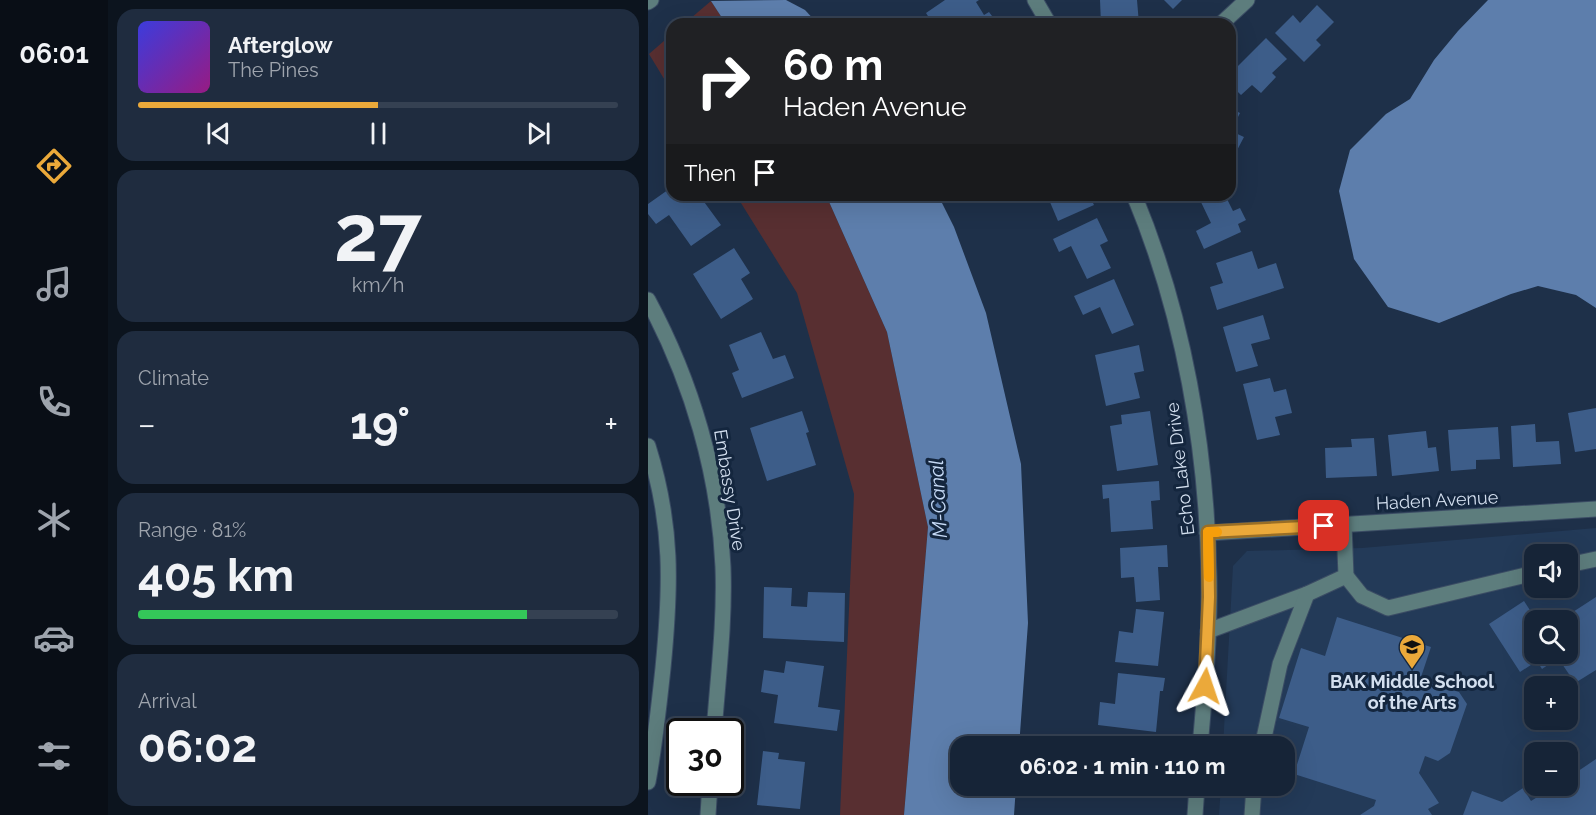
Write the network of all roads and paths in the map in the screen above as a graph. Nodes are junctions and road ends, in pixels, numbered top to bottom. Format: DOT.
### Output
graph roads {
  1 [pos="1035,0"];
  2 [pos="1247,0"];
  3 [pos="1046,18"];
  4 [pos="1228,18"];
  5 [pos="1136,201"];
  6 [pos="648,300"];
  7 [pos="648,446"];
  8 [pos="1596,509"];
  9 [pos="1344,525"];
  10 [pos="1208,532"];
  11 [pos="1596,559"];
  12 [pos="1578,563"];
  13 [pos="1524,575"];
  14 [pos="1346,576"];
  15 [pos="1307,594"];
  16 [pos="1208,631"];
  17 [pos="715,718"];
  18 [pos="1201,736"];
  19 [pos="1264,736"];
  20 [pos="652,738"];
  21 [pos="648,782"];
  22 [pos="709,796"];
  23 [pos="1196,796"];
  24 [pos="1253,796"];
  25 [pos="708,815"];
  26 [pos="1195,815"];
  27 [pos="1251,815"];
  1 -- 3 [label="street"];
  2 -- 4 [label="street"];
  5 -- 10 [label="street, Echo Lake Drive"];
  6 -- 17 [label="street, Embassy Drive"];
  7 -- 20 [label="street"];
  8 -- 9 [label="street, Haden Avenue"];
  9 -- 10 [label="street, Haden Avenue"];
  9 -- 14 [label="street"];
  10 -- 16 [label="street, Echo Lake Drive"];
  11 -- 12 [label="street"];
  13 -- 14 [label="street"];
  14 -- 15 [label="street"];
  15 -- 16 [label="street"];
  15 -- 19 [label="street"];
  16 -- 18 [label="street, Echo Lake Drive"];
  20 -- 21 [label="street"];
  22 -- 25 [label="street"];
  23 -- 26 [label="street"];
  24 -- 27 [label="street"];
}
